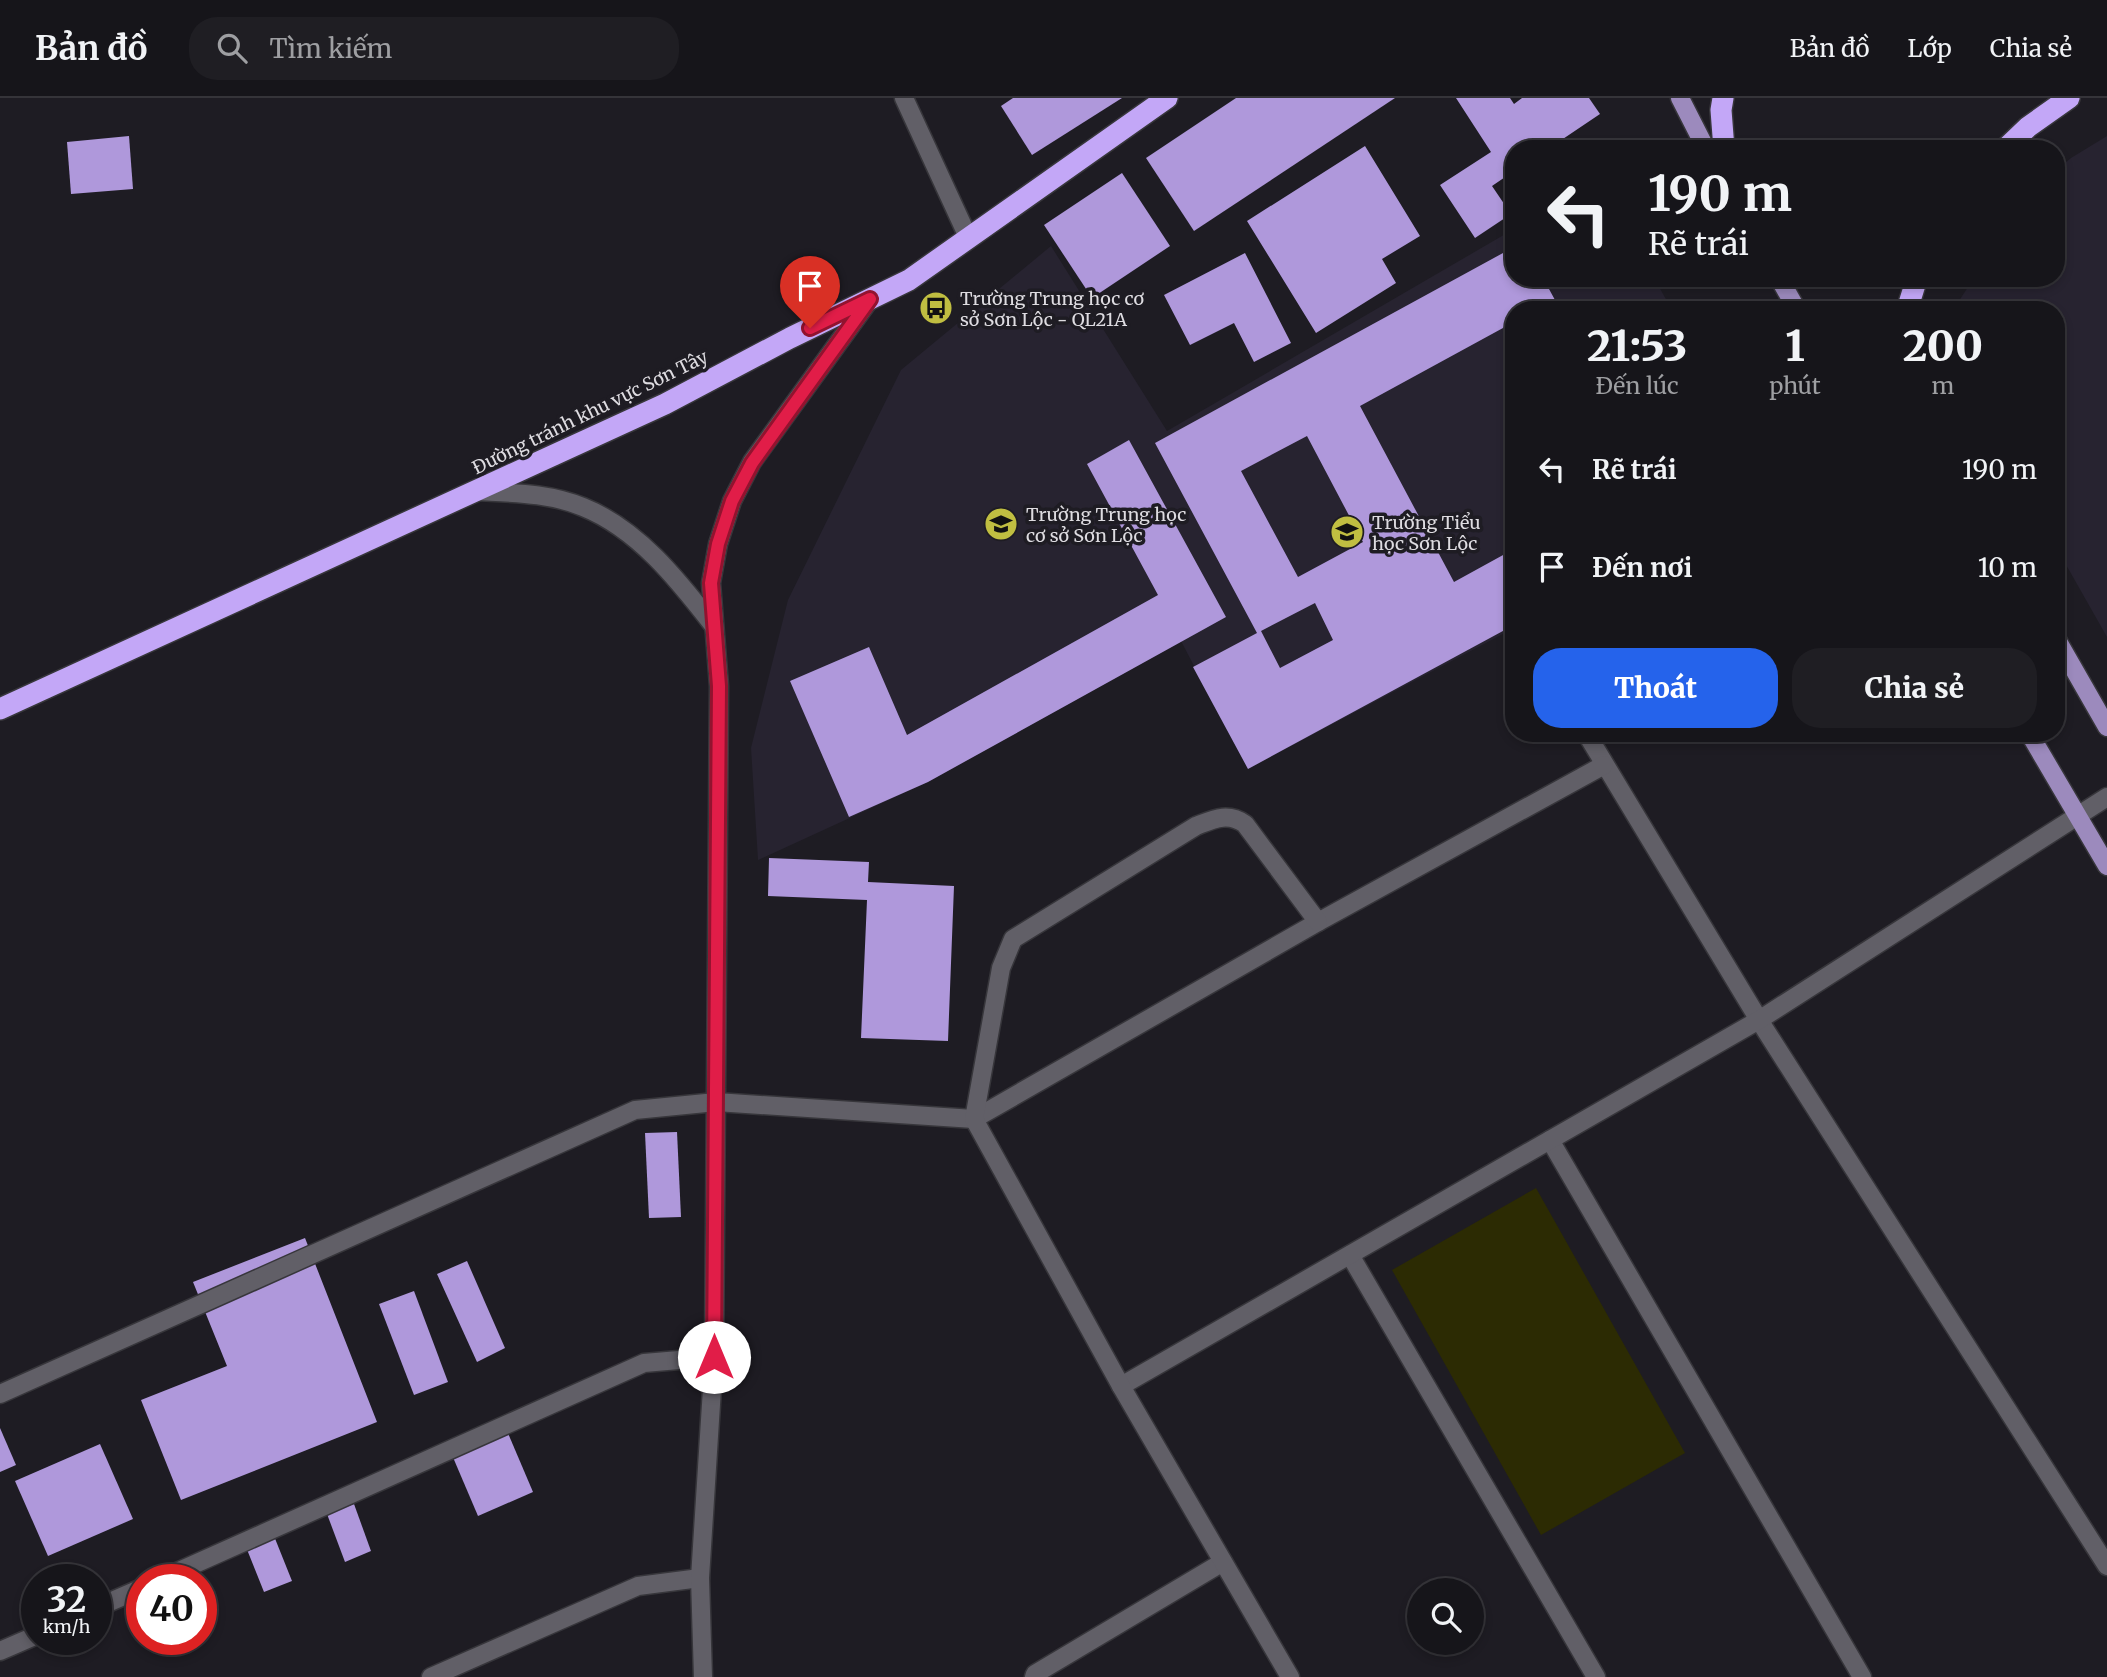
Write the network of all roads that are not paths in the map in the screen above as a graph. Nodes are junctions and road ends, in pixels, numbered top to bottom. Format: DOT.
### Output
graph roads {
  1 [pos="904,98"];
  2 [pos="1167,98"];
  3 [pos="1680,98"];
  4 [pos="1723,98"];
  5 [pos="2069,98"];
  6 [pos="1701,140"];
  7 [pos="1723,140"];
  8 [pos="2014,140"];
  9 [pos="968,237"];
  10 [pos="870,299"];
  11 [pos="477,491"];
  12 [pos="713,625"];
  13 [pos="2065,654"];
  14 [pos="0,709"];
  15 [pos="2107,727"];
  16 [pos="1591,742"];
  17 [pos="2034,742"];
  18 [pos="1604,765"];
  19 [pos="2107,797"];
  20 [pos="2077,815"];
  21 [pos="2107,866"];
  22 [pos="1318,922"];
  23 [pos="1759,1020"];
  24 [pos="716,1102"];
  25 [pos="974,1119"];
  26 [pos="1550,1140"];
  27 [pos="1350,1255"];
  28 [pos="714,1357"];
  29 [pos="1121,1387"];
  30 [pos="0,1394"];
  31 [pos="1223,1562"];
  32 [pos="195,1564"];
  33 [pos="2107,1566"];
  34 [pos="700,1578"];
  35 [pos="21,1642"];
  36 [pos="0,1651"];
  37 [pos="431,1677"];
  38 [pos="703,1677"];
  39 [pos="1034,1677"];
  40 [pos="1290,1677"];
  41 [pos="1596,1677"];
  42 [pos="1862,1677"];
  1 -- 9 [label="street"];
  2 -- 9 [label="highway, Đường tránh khu vực Sơn Tây"];
  3 -- 6 [label="main road"];
  4 -- 7 [label="highway"];
  5 -- 8 [label="highway"];
  9 -- 10 [label="highway, Đường tránh khu vực Sơn Tây"];
  10 -- 11 [label="highway, Đường tránh khu vực Sơn Tây"];
  10 -- 12 [label="street"];
  11 -- 12 [label="street"];
  11 -- 14 [label="highway, Đường tránh khu vực Sơn Tây"];
  12 -- 24 [label="street"];
  13 -- 15 [label="main road"];
  16 -- 18 [label="street"];
  17 -- 20 [label="main road"];
  18 -- 22 [label="street"];
  18 -- 23 [label="street"];
  19 -- 20 [label="street"];
  20 -- 21 [label="main road"];
  20 -- 23 [label="street"];
  22 -- 25 [label="street"];
  22 -- 25 [label="street"];
  23 -- 26 [label="street"];
  23 -- 33 [label="street"];
  24 -- 25 [label="street"];
  24 -- 28 [label="street"];
  24 -- 30 [label="street"];
  25 -- 29 [label="street"];
  26 -- 27 [label="street"];
  26 -- 42 [label="street"];
  27 -- 29 [label="street"];
  27 -- 41 [label="street"];
  28 -- 32 [label="street"];
  28 -- 34 [label="street"];
  29 -- 31 [label="street"];
  31 -- 39 [label="street"];
  31 -- 40 [label="street"];
  34 -- 37 [label="street"];
  34 -- 38 [label="street"];
  35 -- 36 [label="street"];
}
